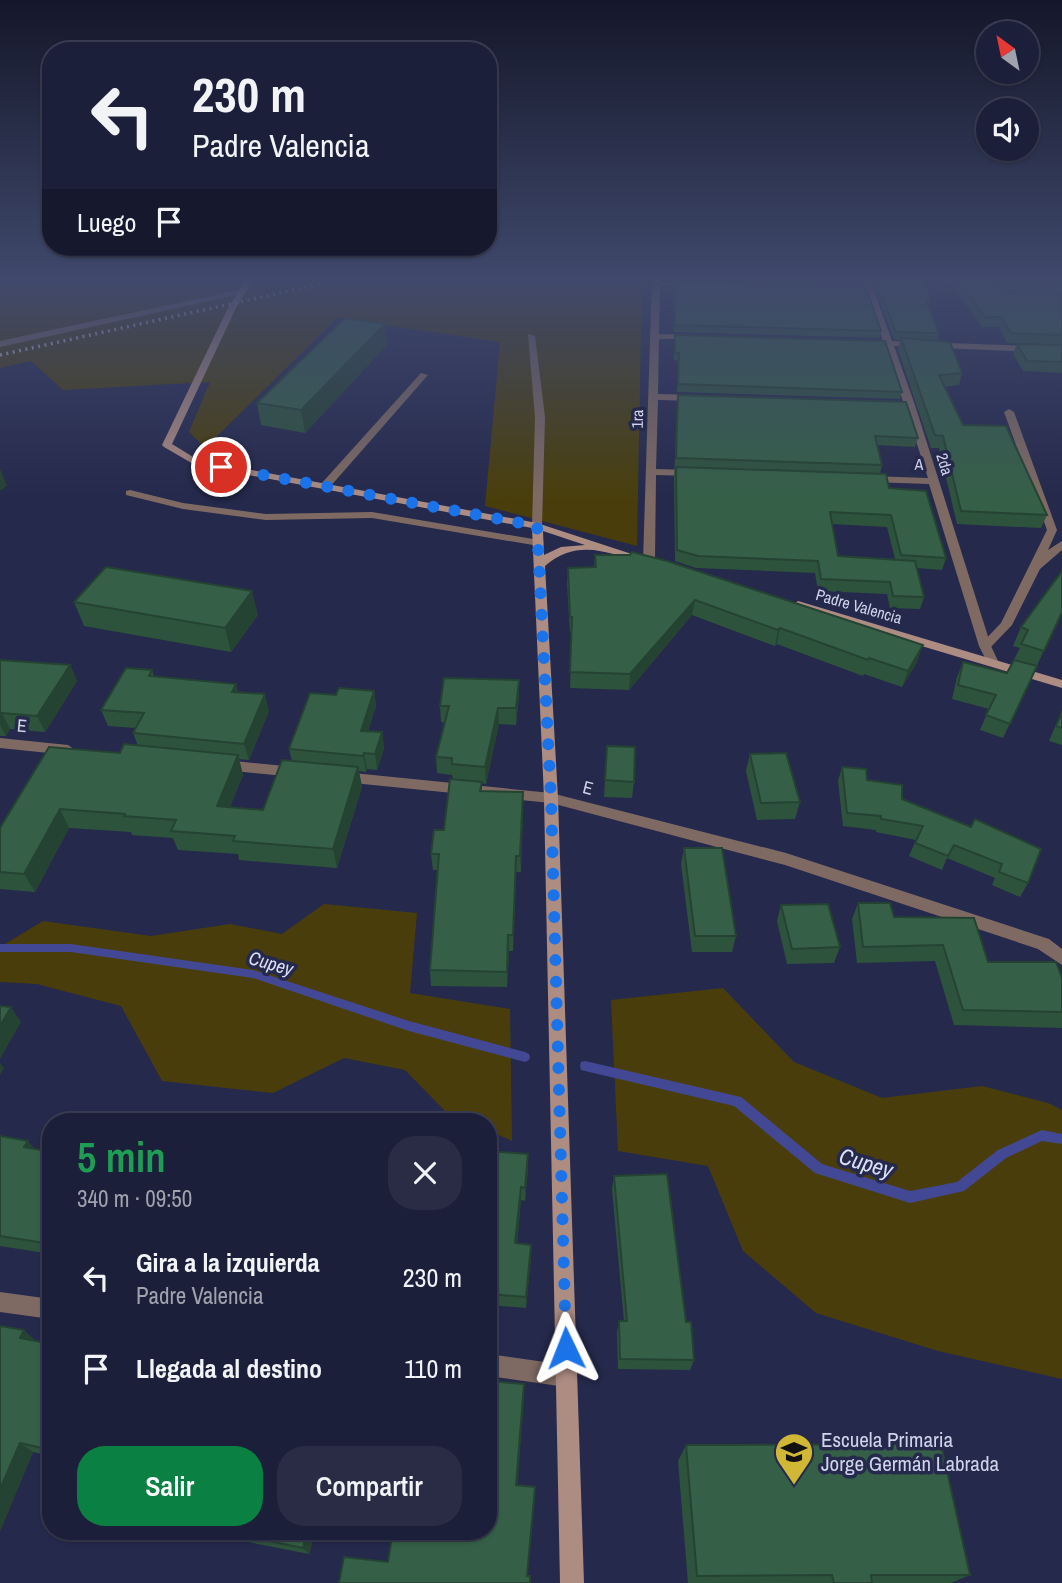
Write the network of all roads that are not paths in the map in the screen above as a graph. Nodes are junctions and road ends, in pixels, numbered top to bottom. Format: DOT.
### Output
graph roads {
  1 [pos="213,351"];
  2 [pos="533,351"];
  3 [pos="654,351"];
  4 [pos="891,351"];
  5 [pos="424,375"];
  6 [pos="653,397"];
  7 [pos="707,399"];
  8 [pos="897,405"];
  9 [pos="911,405"];
  10 [pos="1009,412"];
  11 [pos="651,472"];
  12 [pos="705,474"];
  13 [pos="853,478"];
  14 [pos="934,481"];
  15 [pos="325,486"];
  16 [pos="130,494"];
  17 [pos="538,534"];
  18 [pos="1062,544"];
  19 [pos="605,548"];
  20 [pos="649,561"];
  21 [pos="540,564"];
  22 [pos="662,565"];
  23 [pos="1035,567"];
  24 [pos="781,600"];
  25 [pos="985,646"];
  26 [pos="992,661"];
  27 [pos="1062,684"];
  28 [pos="0,743"];
  29 [pos="79,751"];
  30 [pos="204,763"];
  31 [pos="551,798"];
  32 [pos="1062,958"];
  33 [pos="0,1302"];
  34 [pos="42,1308"];
  35 [pos="497,1366"];
  36 [pos="566,1376"];
  37 [pos="572,1583"];
  1 -- 15 [label="street"];
  2 -- 17 [label="street"];
  3 -- 6 [label="street, 1ra"];
  4 -- 9 [label="street, 2da"];
  5 -- 15 [label="street"];
  6 -- 7 [label="street"];
  6 -- 11 [label="street, 1ra"];
  8 -- 9 [label="street"];
  9 -- 14 [label="street, 2da"];
  10 -- 23 [label="street"];
  11 -- 12 [label="street"];
  11 -- 20 [label="street, 1ra"];
  13 -- 14 [label="street, A"];
  14 -- 25 [label="street, 2da"];
  15 -- 17 [label="street"];
  16 -- 17 [label="street"];
  17 -- 19 [label="street"];
  17 -- 21 [label="street"];
  18 -- 23 [label="street"];
  19 -- 20 [label="street"];
  19 -- 21 [label="street"];
  20 -- 22 [label="street"];
  21 -- 31 [label="street"];
  23 -- 25 [label="street"];
  24 -- 26 [label="street, Padre Valencia"];
  25 -- 26 [label="street, 2da"];
  26 -- 27 [label="street, Padre Valencia"];
  28 -- 29 [label="street, E"];
  30 -- 31 [label="street, E"];
  31 -- 32 [label="street, E"];
  31 -- 36 [label="street"];
  33 -- 34 [label="street"];
  35 -- 36 [label="street"];
  36 -- 37 [label="street"];
}
